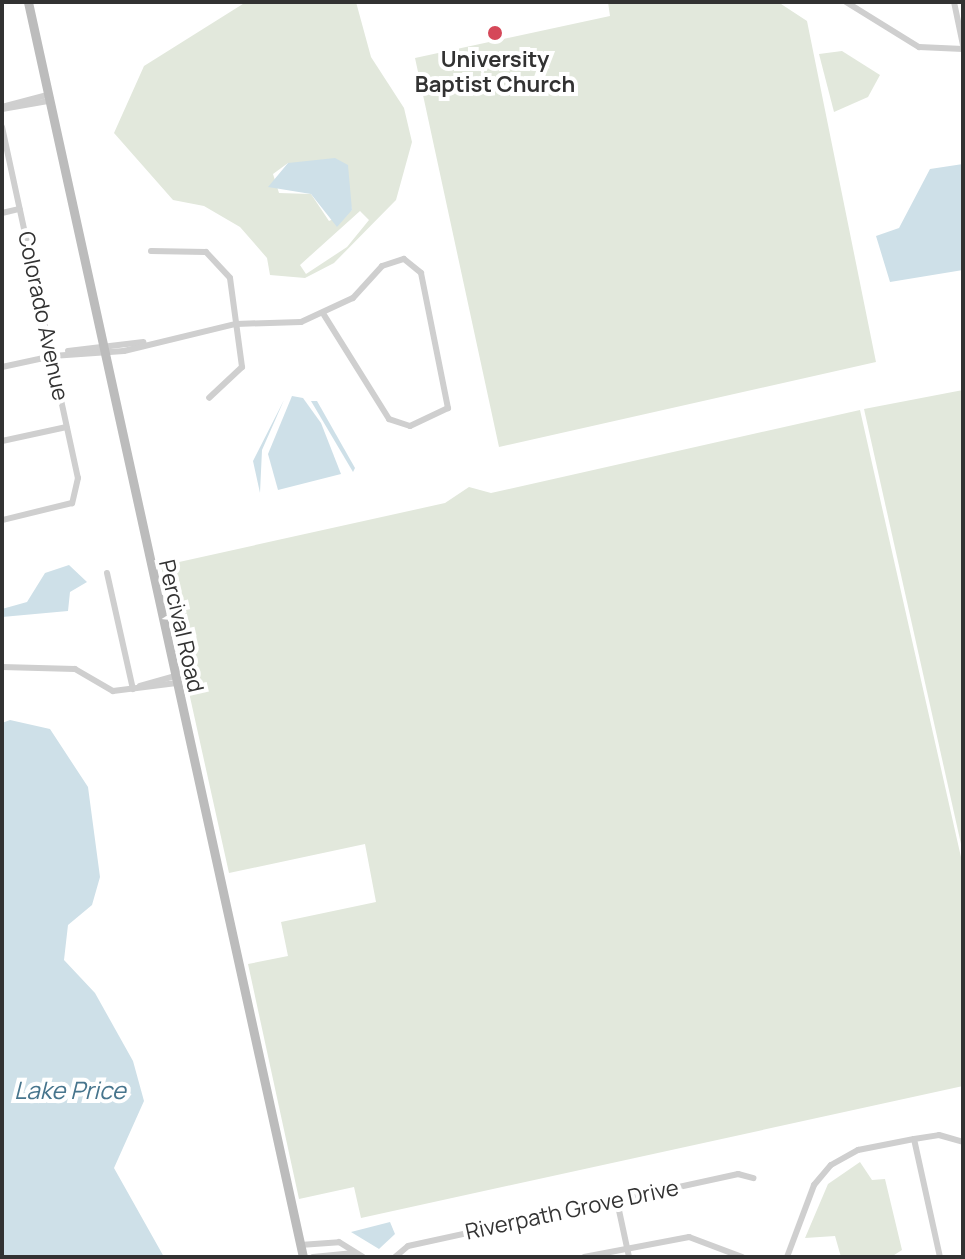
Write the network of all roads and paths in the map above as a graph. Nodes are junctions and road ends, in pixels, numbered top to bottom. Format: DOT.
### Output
graph roads {
  1 [pos="28,2"];
  2 [pos="846,2"];
  3 [pos="954,2"];
  4 [pos="963,47"];
  5 [pos="48,98"];
  6 [pos="2,108"];
  7 [pos="2,127"];
  8 [pos="20,209"];
  9 [pos="2,213"];
  10 [pos="151,251"];
  11 [pos="324,315"];
  12 [pos="236,324"];
  13 [pos="103,348"];
  14 [pos="52,356"];
  15 [pos="2,367"];
  16 [pos="209,398"];
  17 [pos="67,427"];
  18 [pos="2,441"];
  19 [pos="2,520"];
  20 [pos="107,573"];
  21 [pos="2,667"];
  22 [pos="175,679"];
  23 [pos="133,689"];
  24 [pos="914,1139"];
  25 [pos="963,1142"];
  26 [pos="753,1178"];
  27 [pos="617,1201"];
  28 [pos="300,1245"];
  29 [pos="627,1248"];
  30 [pos="360,1255"];
  31 [pos="303,1257"];
  32 [pos="313,1257"];
  33 [pos="395,1257"];
  34 [pos="584,1257"];
  35 [pos="629,1257"];
  36 [pos="742,1257"];
  37 [pos="787,1257"];
  38 [pos="940,1257"];
  1 -- 5 [label="street, Percival Road"];
  2 -- 4 [label="street"];
  3 -- 4 [label="street"];
  5 -- 6 [label="street"];
  5 -- 13 [label="street, Percival Road"];
  7 -- 8 [label="street, Colorado Avenue"];
  8 -- 9 [label="street"];
  8 -- 14 [label="street, Colorado Avenue"];
  10 -- 12 [label="street"];
  11 -- 11 [label="street"];
  11 -- 12 [label="street"];
  12 -- 13 [label="street"];
  12 -- 16 [label="street"];
  13 -- 14 [label="street"];
  13 -- 22 [label="street, Percival Road"];
  14 -- 15 [label="street"];
  14 -- 17 [label="street, Colorado Avenue"];
  17 -- 18 [label="street"];
  17 -- 19 [label="street, Colorado Avenue"];
  20 -- 23 [label="street"];
  21 -- 23 [label="street"];
  22 -- 23 [label="street"];
  22 -- 28 [label="street, Percival Road"];
  24 -- 25 [label="street"];
  24 -- 37 [label="street"];
  24 -- 38 [label="street"];
  26 -- 27 [label="street, Riverpath Grove Drive"];
  27 -- 29 [label="street"];
  27 -- 33 [label="street, Riverpath Grove Drive"];
  28 -- 30 [label="street"];
  28 -- 31 [label="street, Percival Road"];
  29 -- 34 [label="street"];
  29 -- 35 [label="street"];
  29 -- 36 [label="street"];
  30 -- 32 [label="street"];
}
